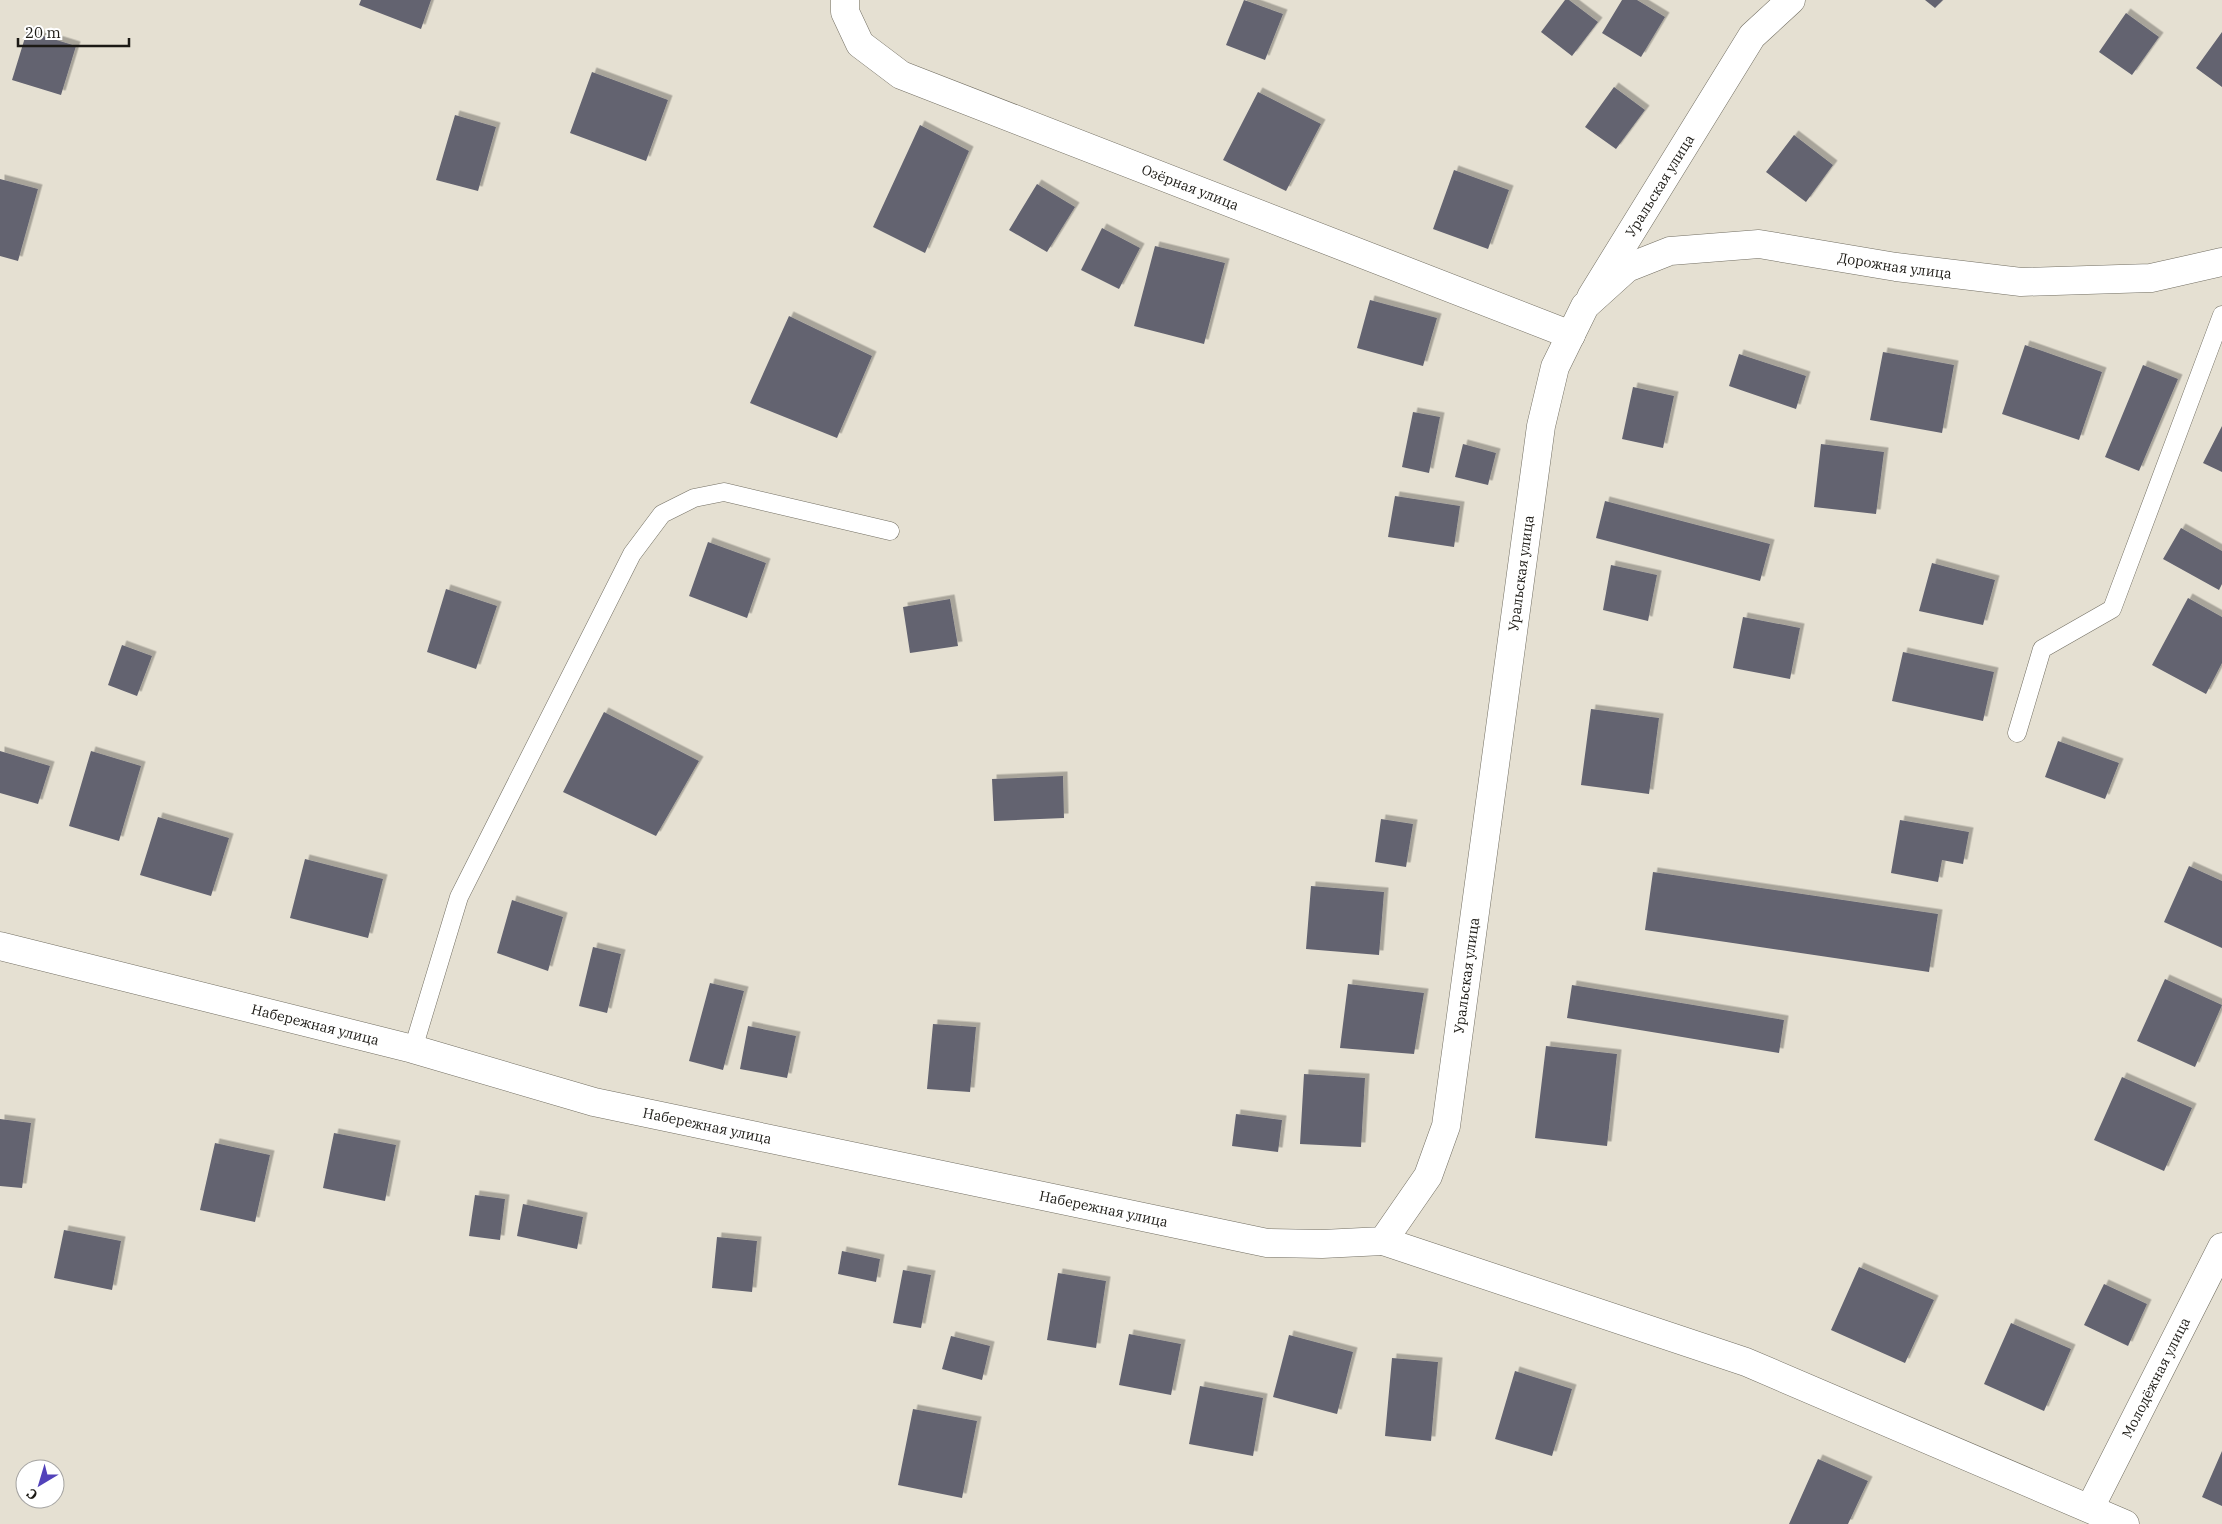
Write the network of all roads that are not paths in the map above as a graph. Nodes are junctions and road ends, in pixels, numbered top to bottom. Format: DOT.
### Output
graph roads {
  1 [pos="845,0"];
  2 [pos="1791,0"];
  3 [pos="2222,262"];
  4 [pos="1584,306"];
  5 [pos="2222,314"];
  6 [pos="1571,335"];
  7 [pos="890,531"];
  8 [pos="2017,733"];
  9 [pos="0,946"];
  10 [pos="413,1049"];
  11 [pos="1383,1241"];
  12 [pos="2222,1247"];
  13 [pos="2090,1508"];
  14 [pos="2125,1524"];
  1 -- 6 [label="street, Озёрная улица"];
  2 -- 4 [label="street, Уральская улица"];
  3 -- 4 [label="street, Дорожная улица"];
  4 -- 6 [label="street, Уральская улица"];
  5 -- 8 [label="lane"];
  6 -- 11 [label="street, Уральская улица"];
  7 -- 10 [label="lane"];
  9 -- 10 [label="street, Набережная улица"];
  10 -- 11 [label="street, Набережная улица"];
  11 -- 13 [label="street"];
  12 -- 13 [label="street, Молодёжная улица"];
  13 -- 14 [label="street"];
}
